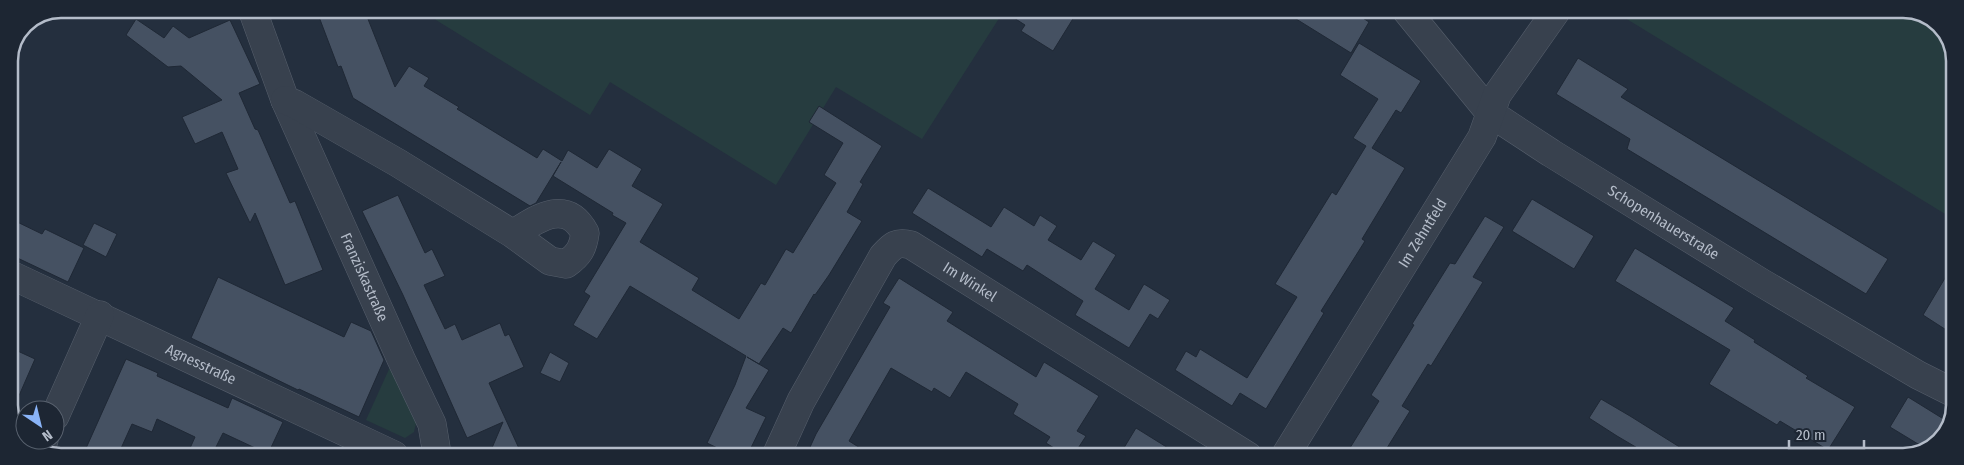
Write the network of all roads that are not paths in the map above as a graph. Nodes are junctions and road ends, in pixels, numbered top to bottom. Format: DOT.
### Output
graph roads {
  1 [pos="255,18"];
  2 [pos="1413,18"];
  3 [pos="1551,18"];
  4 [pos="285,100"];
  5 [pos="1490,113"];
  6 [pos="513,234"];
  7 [pos="18,278"];
  8 [pos="100,315"];
  9 [pos="1946,389"];
  10 [pos="62,400"];
  11 [pos="362,448"];
  12 [pos="436,448"];
  13 [pos="780,448"];
  14 [pos="1235,448"];
  15 [pos="1290,448"];
  1 -- 4 [label="street, Franziskastraße"];
  2 -- 5 [label="street, Schopenhauerstraße"];
  3 -- 5 [label="street, Im Zehntfeld"];
  4 -- 6 [label="street"];
  4 -- 12 [label="street, Franziskastraße"];
  5 -- 9 [label="street, Schopenhauerstraße"];
  5 -- 15 [label="street, Im Zehntfeld"];
  7 -- 8 [label="street, Agnesstraße"];
  8 -- 10 [label="street"];
  8 -- 11 [label="street, Agnesstraße"];
  13 -- 14 [label="street, Im Winkel"];
}
